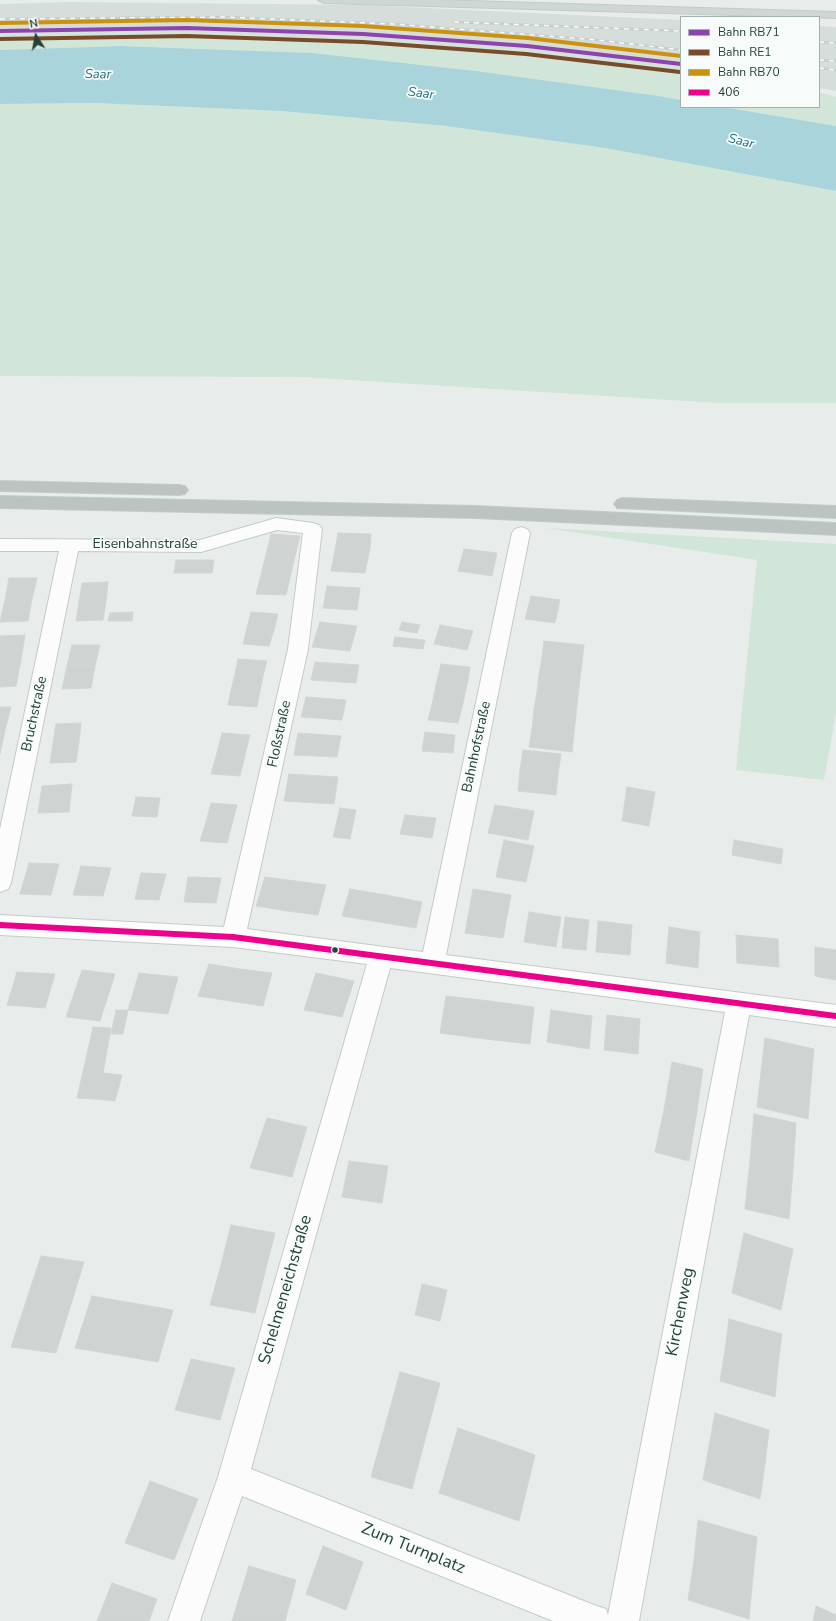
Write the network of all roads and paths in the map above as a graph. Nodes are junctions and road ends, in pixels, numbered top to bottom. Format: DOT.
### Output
graph roads {
  1 [pos="324,0"];
  2 [pos="836,15"];
  3 [pos="0,486"];
  4 [pos="285,501"];
  5 [pos="0,502"];
  6 [pos="556,509"];
  7 [pos="836,512"];
  8 [pos="313,529"];
  9 [pos="836,529"];
  10 [pos="521,533"];
  11 [pos="0,545"];
  12 [pos="70,545"];
  13 [pos="0,883"];
  14 [pos="0,925"];
  15 [pos="233,937"];
  16 [pos="381,956"];
  17 [pos="433,962"];
  18 [pos="739,1003"];
  19 [pos="836,1016"];
  20 [pos="233,1477"];
  21 [pos="184,1621"];
  22 [pos="594,1621"];
  23 [pos="623,1621"];
  1 -- 2 [label="main road"];
  3 -- 4 [label="highway"];
  4 -- 5 [label="highway"];
  4 -- 6 [label="highway"];
  6 -- 7 [label="highway"];
  6 -- 9 [label="highway"];
  8 -- 12 [label="street, Eisenbahnstraße"];
  8 -- 15 [label="street, Floßstraße"];
  10 -- 17 [label="street, Bahnhofstraße"];
  11 -- 12 [label="street, Eisenbahnstraße"];
  12 -- 13 [label="street, Bruchstraße"];
  14 -- 15 [label="street"];
  15 -- 16 [label="street"];
  16 -- 17 [label="street"];
  16 -- 20 [label="street, Schelmeneichstraße"];
  17 -- 18 [label="street"];
  18 -- 19 [label="street"];
  18 -- 23 [label="street, Kirchenweg"];
  20 -- 21 [label="street, Schelmeneichstraße"];
  20 -- 22 [label="street, Zum Turnplatz"];
}
